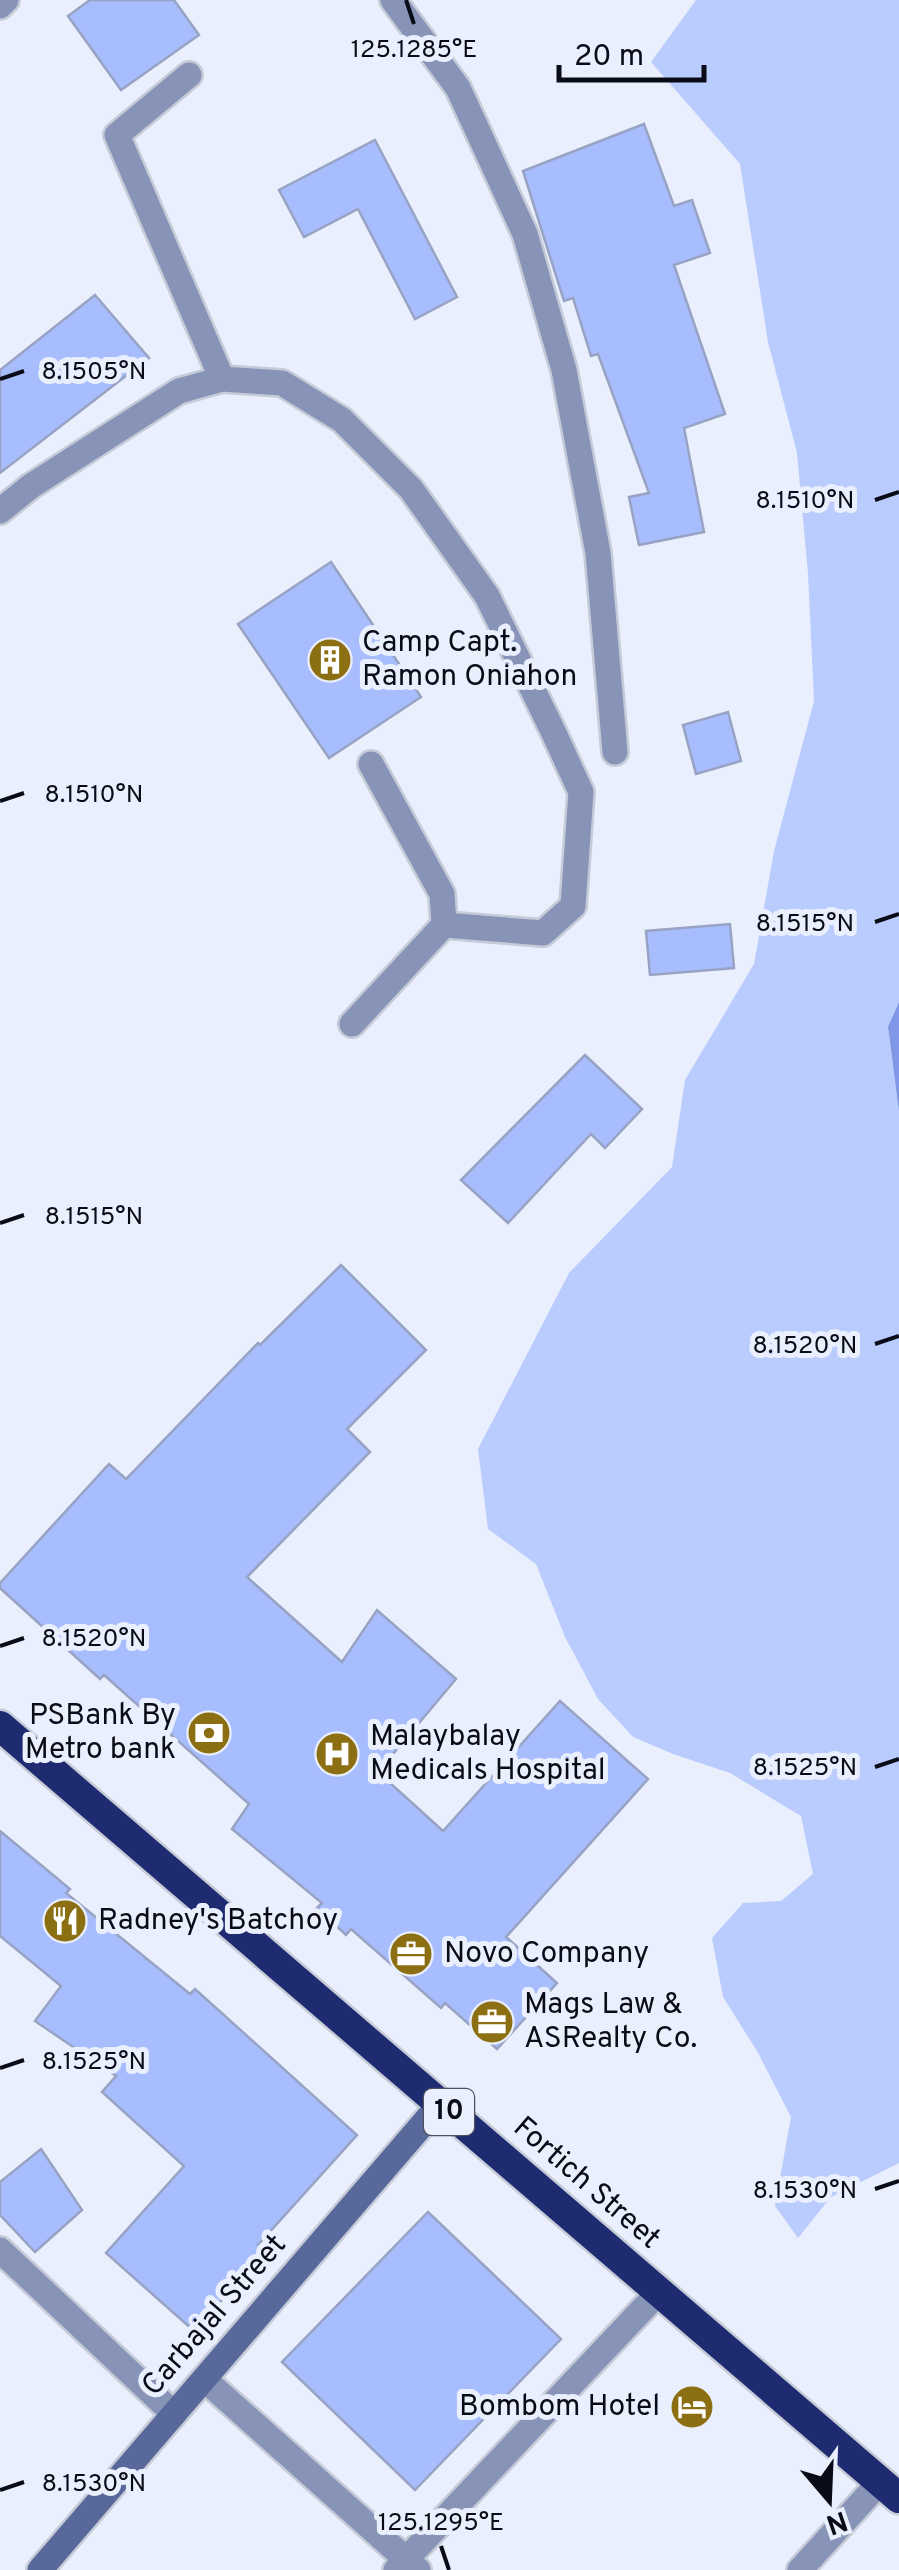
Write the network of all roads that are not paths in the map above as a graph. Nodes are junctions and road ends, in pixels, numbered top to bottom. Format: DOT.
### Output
graph roads {
  1 [pos="6,0"];
  2 [pos="393,0"];
  3 [pos="0,6"];
  4 [pos="189,74"];
  5 [pos="222,379"];
  6 [pos="0,511"];
  7 [pos="615,752"];
  8 [pos="371,764"];
  9 [pos="444,925"];
  10 [pos="352,1024"];
  11 [pos="0,1726"];
  12 [pos="440,2104"];
  13 [pos="0,2250"];
  14 [pos="659,2292"];
  15 [pos="204,2379"];
  16 [pos="174,2414"];
  17 [pos="889,2490"];
  18 [pos="407,2566"];
  19 [pos="40,2570"];
  20 [pos="800,2570"];
  1 -- 3 [label="street"];
  2 -- 7 [label="street"];
  4 -- 5 [label="street"];
  5 -- 6 [label="street"];
  5 -- 9 [label="street"];
  8 -- 9 [label="street"];
  9 -- 10 [label="street"];
  11 -- 12 [label="highway, Fortich Street / 10"];
  12 -- 14 [label="highway, Fortich Street / 10"];
  12 -- 15 [label="street, Carbajal Street"];
  13 -- 16 [label="street"];
  14 -- 17 [label="highway, Fortich Street / 10"];
  14 -- 18 [label="street"];
  15 -- 16 [label="street, Carbajal Street"];
  15 -- 18 [label="street"];
  16 -- 19 [label="street, Carbajal Street"];
  17 -- 20 [label="street"];
}
